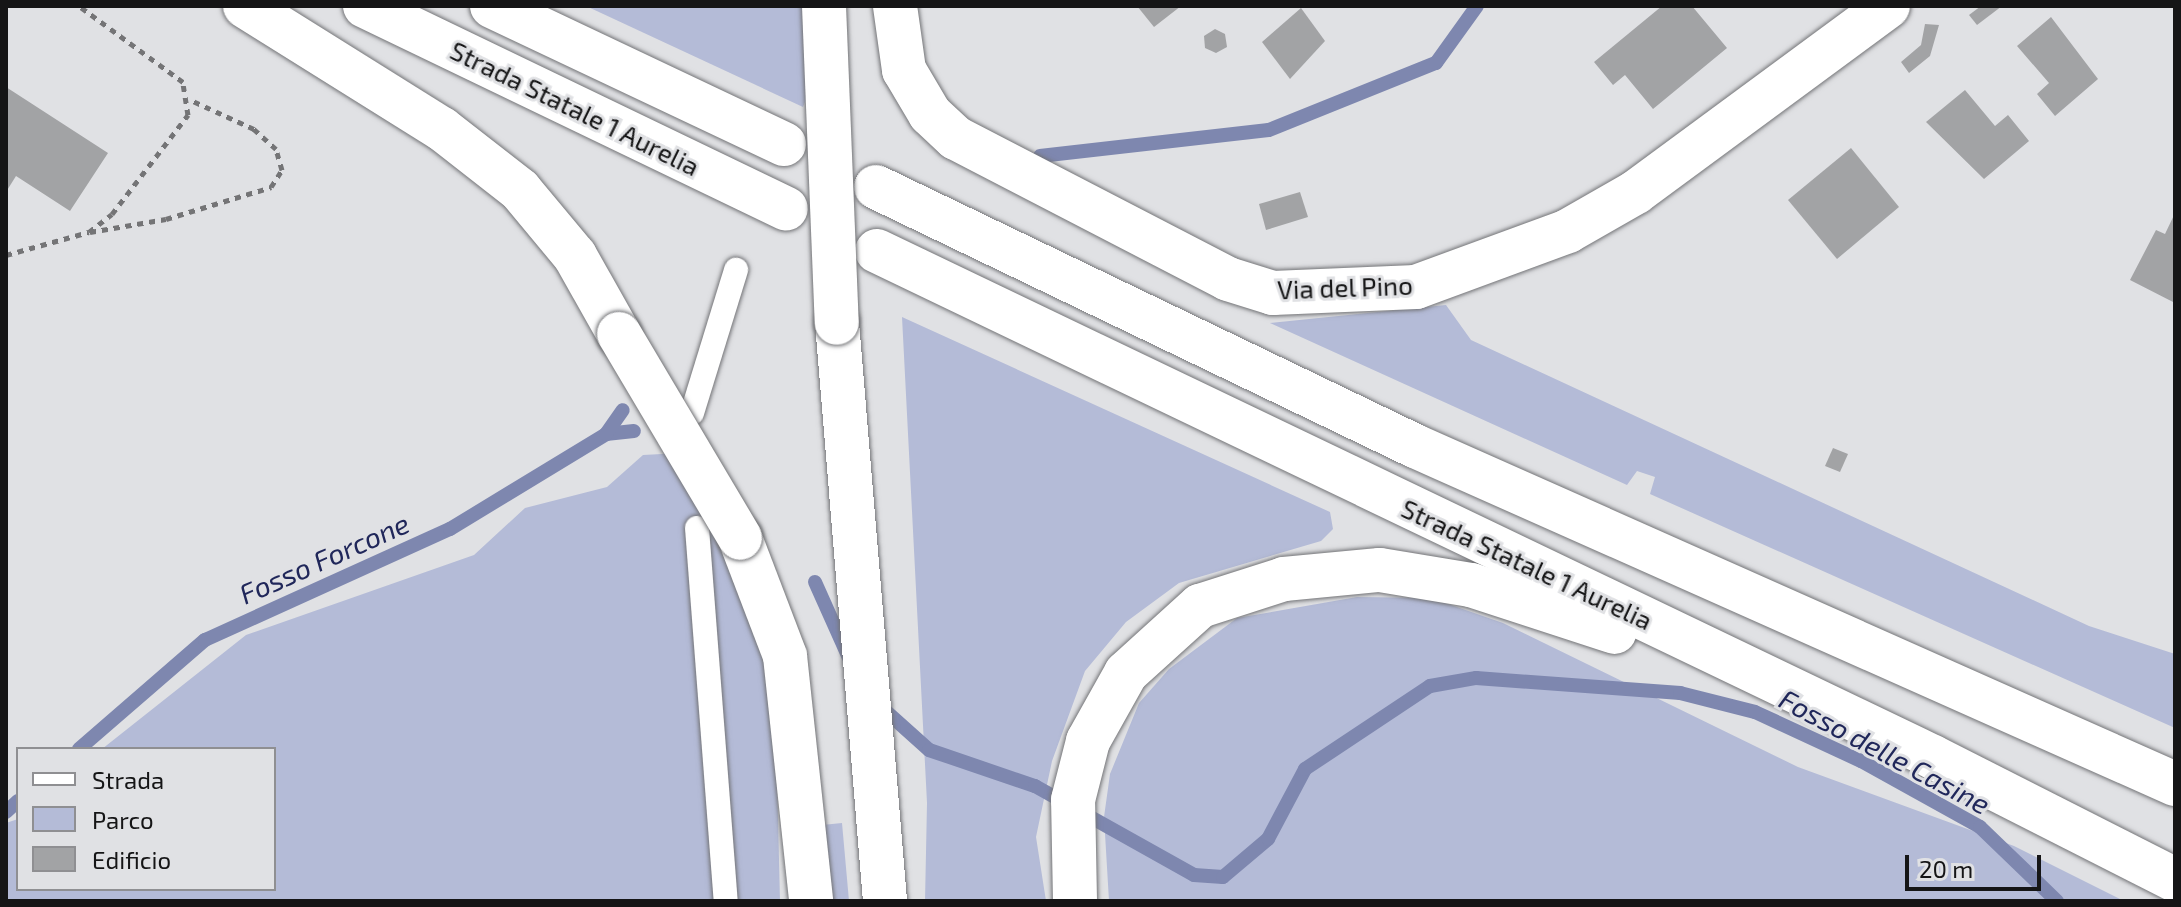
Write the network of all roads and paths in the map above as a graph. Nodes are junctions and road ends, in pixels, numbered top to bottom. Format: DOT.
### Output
graph roads {
  1 [pos="79,6"];
  2 [pos="245,6"];
  3 [pos="365,6"];
  4 [pos="492,6"];
  5 [pos="542,6"];
  6 [pos="824,6"];
  7 [pos="895,6"];
  8 [pos="1888,6"];
  9 [pos="610,63"];
  10 [pos="191,100"];
  11 [pos="784,144"];
  12 [pos="876,187"];
  13 [pos="786,209"];
  14 [pos="89,232"];
  15 [pos="877,251"];
  16 [pos="6,255"];
  17 [pos="736,270"];
  18 [pos="692,413"];
  19 [pos="697,528"];
  20 [pos="1738,664"];
  21 [pos="2175,784"];
  22 [pos="2175,880"];
  23 [pos="726,901"];
  24 [pos="811,901"];
  25 [pos="885,901"];
  26 [pos="1075,901"];
  1 -- 10 [label="path"];
  2 -- 24 [label="main road, bridge"];
  3 -- 13 [label="main road, Strada Statale 1 Aurelia"];
  4 -- 9 [label="main road"];
  5 -- 9 [label="main road"];
  6 -- 25 [label="main road, bridge"];
  7 -- 8 [label="main road, Via del Pino"];
  9 -- 11 [label="main road"];
  10 -- 14 [label="path"];
  10 -- 14 [label="path"];
  12 -- 21 [label="main road"];
  14 -- 16 [label="path"];
  15 -- 20 [label="main road, Strada Statale 1 Aurelia"];
  17 -- 18 [label="lane"];
  19 -- 23 [label="lane"];
  20 -- 22 [label="main road, Strada Statale 1 Aurelia"];
  20 -- 26 [label="main road"];
}
